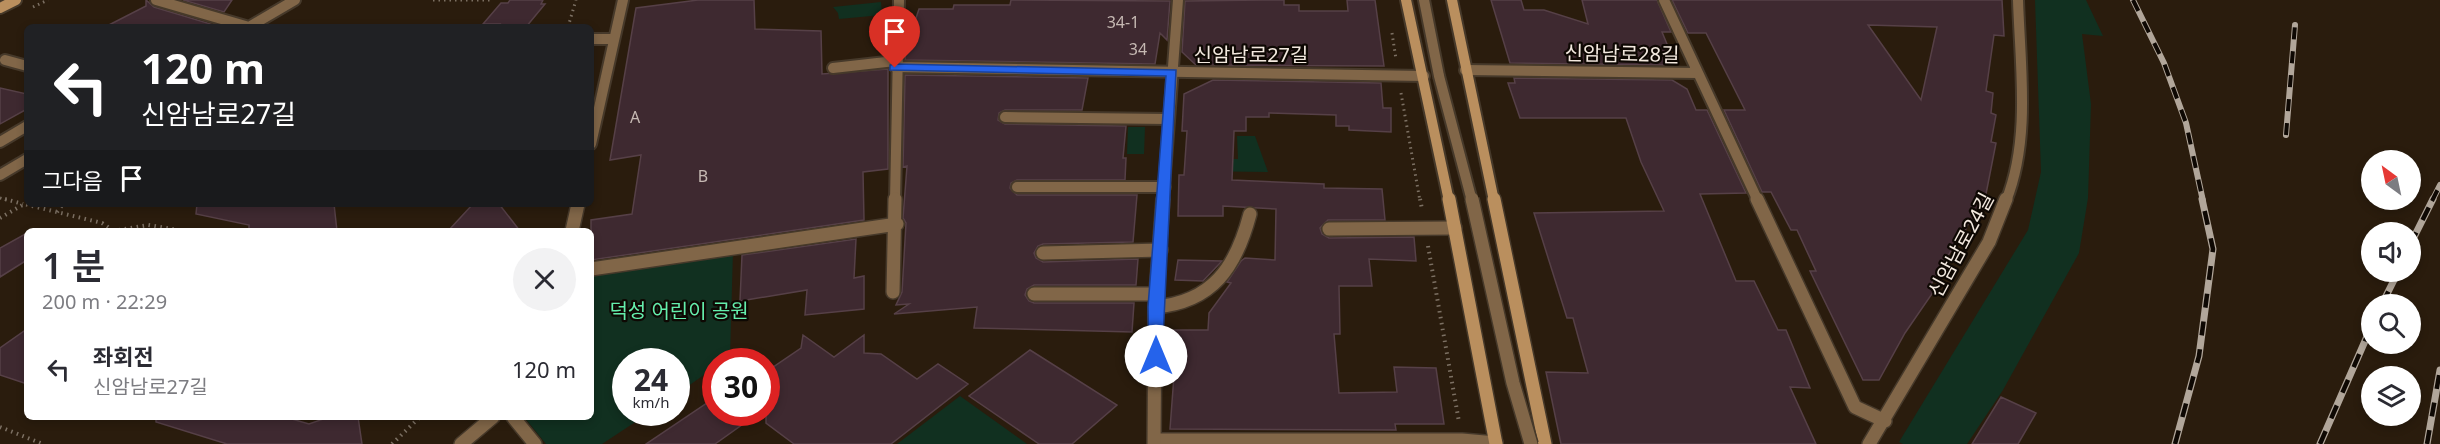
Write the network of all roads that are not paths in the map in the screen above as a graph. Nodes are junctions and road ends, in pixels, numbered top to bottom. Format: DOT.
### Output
graph roads {
  1 [pos="16,0"];
  2 [pos="156,0"];
  3 [pos="295,0"];
  4 [pos="623,0"];
  5 [pos="899,0"];
  6 [pos="1178,0"];
  7 [pos="1406,0"];
  8 [pos="1424,0"];
  9 [pos="1452,0"];
  10 [pos="1664,0"];
  11 [pos="2018,0"];
  12 [pos="0,8"];
  13 [pos="239,24"];
  14 [pos="254,24"];
  15 [pos="594,39"];
  16 [pos="614,39"];
  17 [pos="5,60"];
  18 [pos="895,64"];
  19 [pos="24,65"];
  20 [pos="833,68"];
  21 [pos="1465,70"];
  22 [pos="1172,73"];
  23 [pos="1698,73"];
  24 [pos="1424,76"];
  25 [pos="1005,117"];
  26 [pos="1168,119"];
  27 [pos="24,128"];
  28 [pos="594,130"];
  29 [pos="0,141"];
  30 [pos="24,161"];
  31 [pos="4,173"];
  32 [pos="1017,187"];
  33 [pos="1165,187"];
  34 [pos="577,207"];
  35 [pos="1250,213"];
  36 [pos="897,224"];
  37 [pos="573,228"];
  38 [pos="1455,228"];
  39 [pos="1329,229"];
  40 [pos="1161,250"];
  41 [pos="1043,253"];
  42 [pos="594,269"];
  43 [pos="893,292"];
  44 [pos="1034,294"];
  45 [pos="1157,301"];
  46 [pos="489,420"];
  47 [pos="515,420"];
  48 [pos="1885,421"];
  49 [pos="1155,442"];
  50 [pos="1496,443"];
  51 [pos="461,444"];
  52 [pos="535,444"];
  53 [pos="1532,444"];
  54 [pos="1545,444"];
  55 [pos="1869,444"];
  1 -- 12 [label="main road"];
  2 -- 13 [label="street"];
  3 -- 14 [label="street"];
  4 -- 16 [label="street"];
  5 -- 18 [label="street"];
  6 -- 22 [label="street"];
  7 -- 24 [label="main road"];
  8 -- 53 [label="street, bridge"];
  9 -- 21 [label="main road"];
  10 -- 23 [label="street, 신암남로28길"];
  11 -- 48 [label="street, 신암남로24길"];
  15 -- 16 [label="street"];
  16 -- 28 [label="street"];
  17 -- 19 [label="street"];
  18 -- 20 [label="street, 신암남로27길"];
  18 -- 22 [label="street, 신암남로27길"];
  18 -- 36 [label="street"];
  21 -- 23 [label="street, 신암남로28길"];
  21 -- 54 [label="main road"];
  22 -- 24 [label="street, 신암남로27길"];
  22 -- 26 [label="street"];
  23 -- 48 [label="street"];
  24 -- 38 [label="main road"];
  25 -- 26 [label="street"];
  26 -- 33 [label="street"];
  27 -- 29 [label="street"];
  30 -- 31 [label="street"];
  32 -- 33 [label="street"];
  33 -- 40 [label="street"];
  34 -- 37 [label="street"];
  35 -- 45 [label="street"];
  36 -- 42 [label="street"];
  36 -- 43 [label="street"];
  38 -- 39 [label="street"];
  38 -- 50 [label="main road"];
  40 -- 41 [label="street"];
  40 -- 45 [label="street"];
  44 -- 45 [label="street"];
  45 -- 49 [label="street"];
  46 -- 51 [label="street"];
  47 -- 52 [label="street"];
  48 -- 55 [label="street, 신암남로24길"];
  49 -- 50 [label="street"];
}
